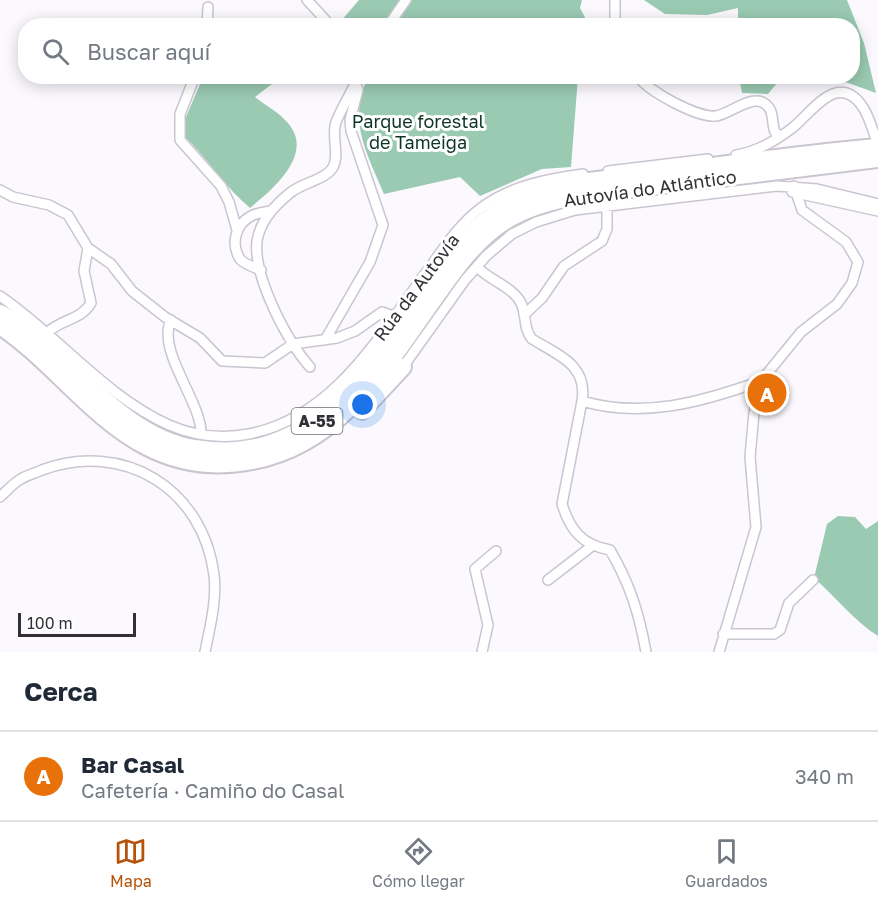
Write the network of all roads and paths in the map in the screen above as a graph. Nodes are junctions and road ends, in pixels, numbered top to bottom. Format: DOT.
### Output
graph roads {
  1 [pos="307,0"];
  2 [pos="406,0"];
  3 [pos="615,0"];
  4 [pos="208,7"];
  5 [pos="207,18"];
  6 [pos="324,18"];
  7 [pos="394,18"];
  8 [pos="615,18"];
  9 [pos="192,84"];
  10 [pos="355,84"];
  11 [pos="357,84"];
  12 [pos="644,84"];
  13 [pos="777,132"];
  14 [pos="878,146"];
  15 [pos="859,155"];
  16 [pos="712,158"];
  17 [pos="878,159"];
  18 [pos="683,170"];
  19 [pos="642,171"];
  20 [pos="571,176"];
  21 [pos="795,189"];
  22 [pos="0,190"];
  23 [pos="877,205"];
  24 [pos="607,208"];
  25 [pos="271,211"];
  26 [pos="237,230"];
  27 [pos="88,248"];
  28 [pos="477,267"];
  29 [pos="261,270"];
  30 [pos="0,296"];
  31 [pos="0,313"];
  32 [pos="524,315"];
  33 [pos="393,316"];
  34 [pos="171,320"];
  35 [pos="0,326"];
  36 [pos="48,332"];
  37 [pos="325,340"];
  38 [pos="293,344"];
  39 [pos="310,367"];
  40 [pos="404,367"];
  41 [pos="761,381"];
  42 [pos="582,401"];
  43 [pos="201,434"];
  44 [pos="278,456"];
  45 [pos="0,496"];
  46 [pos="592,546"];
  47 [pos="496,551"];
  48 [pos="548,580"];
  49 [pos="813,580"];
  50 [pos="723,634"];
  51 [pos="205,652"];
  52 [pos="482,652"];
  53 [pos="646,652"];
  54 [pos="719,652"];
  1 -- 6 [label="street"];
  2 -- 7 [label="street"];
  3 -- 8 [label="street"];
  4 -- 5 [label="street"];
  9 -- 26 [label="street"];
  10 -- 25 [label="street"];
  11 -- 37 [label="street"];
  12 -- 13 [label="street"];
  13 -- 14 [label="street"];
  13 -- 16 [label="street"];
  14 -- 15 [label="highway, Autovía do Atlántico / A-55"];
  15 -- 17 [label="highway, Autovía do Atlántico / A-55"];
  15 -- 18 [label="highway, Autovía do Atlántico / A-55"];
  15 -- 44 [label="highway, Autovía do Atlántico / A-55"];
  16 -- 18 [label="highway"];
  16 -- 19 [label="street"];
  18 -- 19 [label="highway, Autovía do Atlántico / A-55"];
  19 -- 20 [label="highway"];
  19 -- 31 [label="highway, Autovía do Atlántico / A-55"];
  20 -- 33 [label="street, Rúa da Autovía"];
  21 -- 23 [label="street"];
  21 -- 23 [label="street"];
  21 -- 24 [label="street"];
  21 -- 41 [label="street"];
  22 -- 27 [label="street"];
  24 -- 28 [label="street"];
  24 -- 32 [label="street"];
  25 -- 26 [label="street"];
  25 -- 29 [label="street"];
  26 -- 29 [label="street"];
  27 -- 34 [label="street"];
  27 -- 36 [label="street"];
  28 -- 32 [label="street"];
  28 -- 40 [label="street"];
  29 -- 38 [label="street"];
  30 -- 36 [label="street, Rúa da Autovía"];
  32 -- 42 [label="street"];
  33 -- 37 [label="street"];
  33 -- 43 [label="street, Rúa da Autovía"];
  34 -- 38 [label="street"];
  34 -- 43 [label="street"];
  35 -- 44 [label="highway, Autovía do Atlántico / A-55"];
  36 -- 43 [label="street, Rúa da Autovía"];
  37 -- 38 [label="street"];
  38 -- 39 [label="street"];
  40 -- 44 [label="highway"];
  41 -- 42 [label="street"];
  41 -- 50 [label="street"];
  42 -- 46 [label="street"];
  45 -- 51 [label="street"];
  46 -- 48 [label="street"];
  46 -- 53 [label="street"];
  47 -- 52 [label="street"];
  49 -- 50 [label="street"];
  50 -- 54 [label="street"];
}
